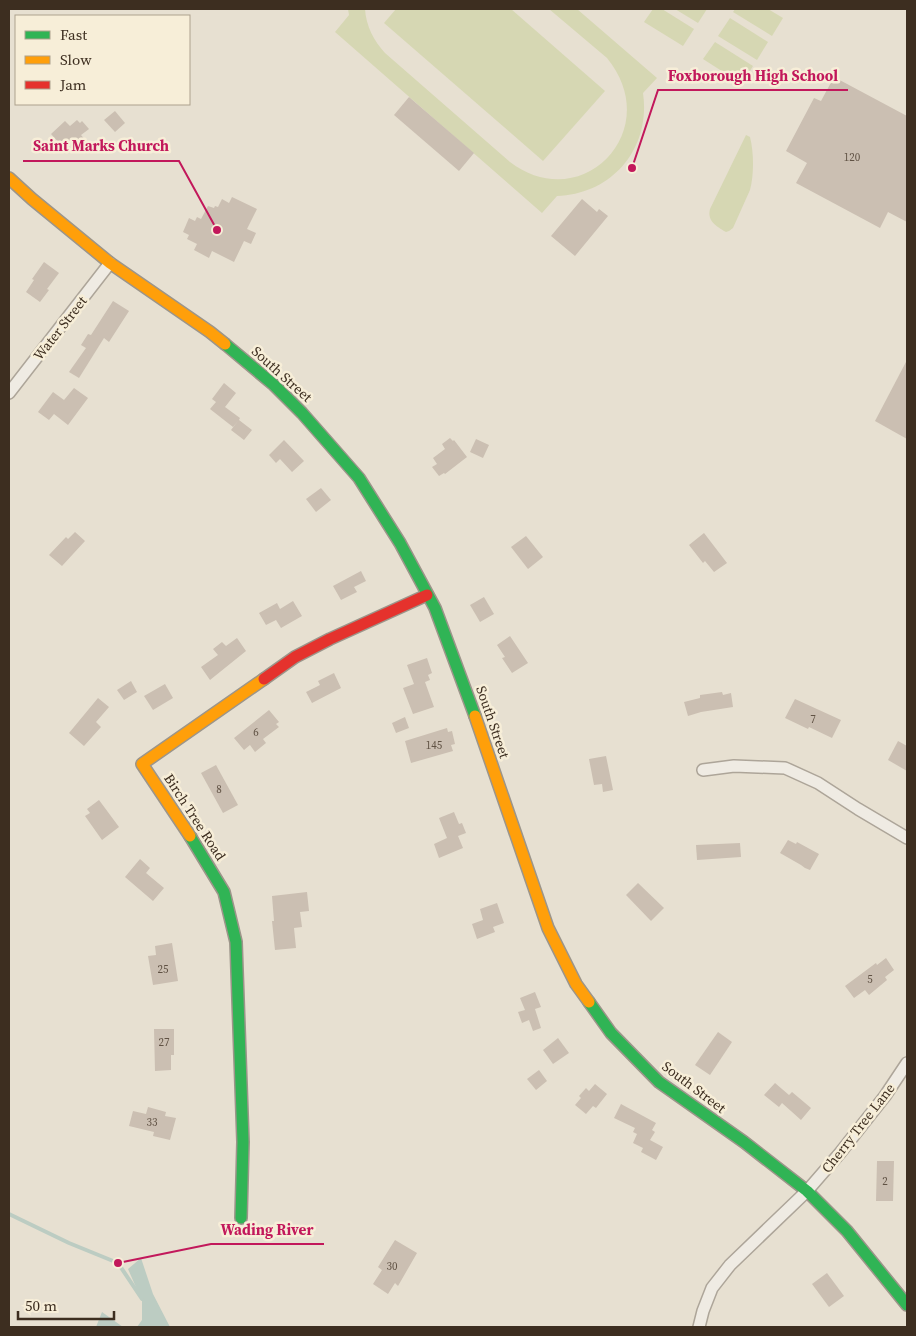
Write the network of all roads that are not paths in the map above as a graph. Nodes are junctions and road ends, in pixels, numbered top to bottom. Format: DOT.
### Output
graph roads {
  1 [pos="9,178"];
  2 [pos="110,263"];
  3 [pos="9,393"];
  4 [pos="428,595"];
  5 [pos="703,770"];
  6 [pos="907,838"];
  7 [pos="907,1063"];
  8 [pos="808,1191"];
  9 [pos="241,1218"];
  10 [pos="907,1305"];
  11 [pos="699,1327"];
  1 -- 2 [label="main road, South Street"];
  2 -- 3 [label="street, Water Street"];
  2 -- 4 [label="main road, South Street"];
  4 -- 8 [label="main road, South Street"];
  4 -- 9 [label="main road, Birch Tree Road"];
  5 -- 6 [label="street"];
  7 -- 8 [label="street, Cherry Tree Lane"];
  8 -- 10 [label="main road, South Street"];
  8 -- 11 [label="street, Cherry Tree Lane"];
}
